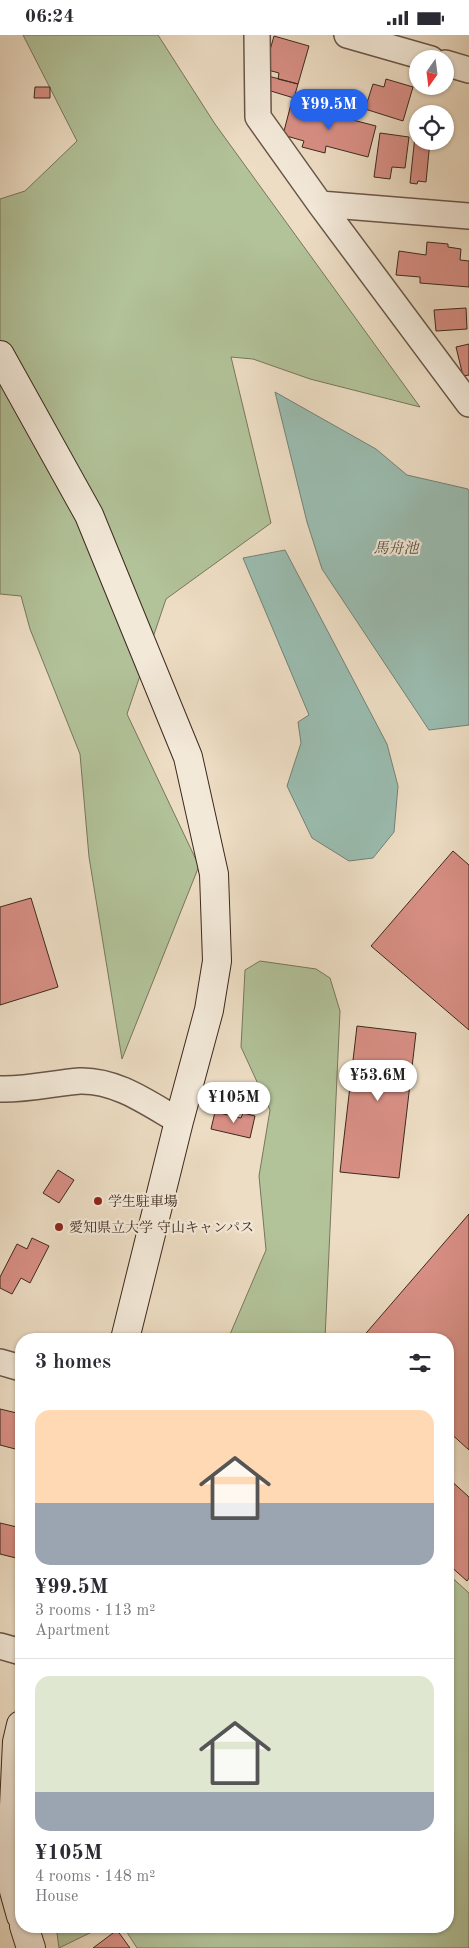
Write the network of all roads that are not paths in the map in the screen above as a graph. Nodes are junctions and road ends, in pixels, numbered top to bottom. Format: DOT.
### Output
graph roads {
  1 [pos="257,35"];
  2 [pos="347,35"];
  3 [pos="409,53"];
  4 [pos="454,66"];
  5 [pos="469,70"];
  6 [pos="320,204"];
  7 [pos="469,216"];
  8 [pos="0,355"];
  9 [pos="468,400"];
  10 [pos="0,1089"];
  11 [pos="179,1121"];
  12 [pos="126,1333"];
  13 [pos="0,1362"];
  14 [pos="15,1366"];
  15 [pos="0,1646"];
  16 [pos="15,1650"];
  17 [pos="15,1785"];
  18 [pos="15,1895"];
  19 [pos="26,1933"];
  20 [pos="31,1948"];
  1 -- 6 [label="street"];
  2 -- 3 [label="street"];
  4 -- 5 [label="street"];
  6 -- 7 [label="street"];
  6 -- 9 [label="street"];
  8 -- 11 [label="street"];
  10 -- 11 [label="street"];
  11 -- 12 [label="street"];
  13 -- 14 [label="street"];
  15 -- 16 [label="street"];
  17 -- 18 [label="street"];
  19 -- 20 [label="street"];
}
